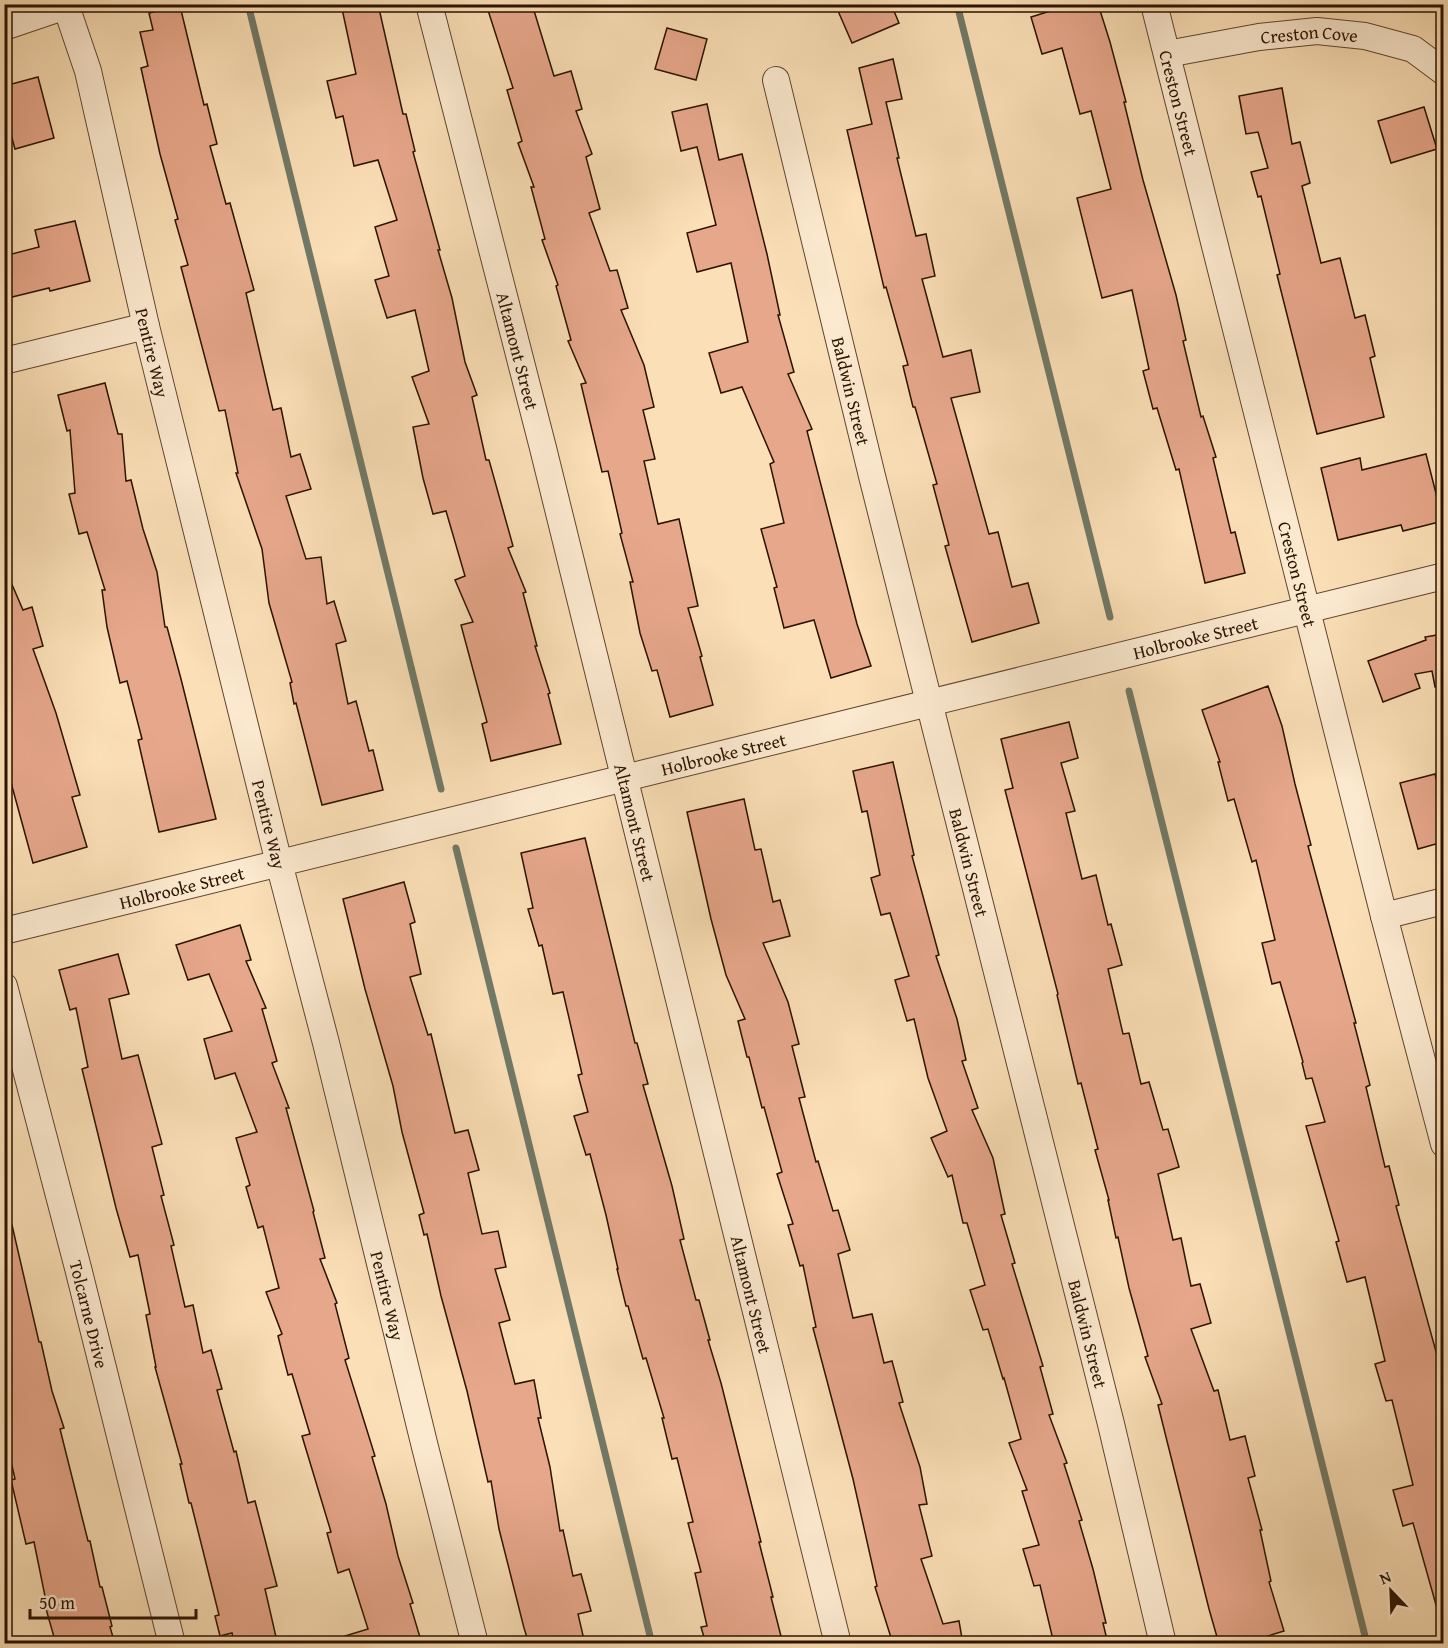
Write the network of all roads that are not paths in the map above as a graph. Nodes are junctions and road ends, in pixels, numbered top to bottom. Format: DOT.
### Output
graph roads {
  1 [pos="429,4"];
  2 [pos="1154,4"];
  3 [pos="66,6"];
  4 [pos="4,27"];
  5 [pos="1167,54"];
  6 [pos="1443,72"];
  7 [pos="776,80"];
  8 [pos="146,326"];
  9 [pos="4,361"];
  10 [pos="1443,576"];
  11 [pos="1306,610"];
  12 [pos="929,703"];
  13 [pos="623,778"];
  14 [pos="279,863"];
  15 [pos="1443,901"];
  16 [pos="1384,916"];
  17 [pos="4,931"];
  18 [pos="4,986"];
  19 [pos="1443,1144"];
  20 [pos="172,1644"];
  21 [pos="475,1644"];
  22 [pos="838,1644"];
  23 [pos="1163,1644"];
  1 -- 13 [label="street, Altamont Street"];
  2 -- 5 [label="street, Creston Street"];
  3 -- 4 [label="street"];
  3 -- 8 [label="street, Pentire Way"];
  5 -- 6 [label="street, Creston Cove"];
  5 -- 11 [label="street, Creston Street"];
  7 -- 12 [label="street, Baldwin Street"];
  8 -- 9 [label="street"];
  8 -- 14 [label="street, Pentire Way"];
  10 -- 11 [label="street, Holbrooke Street"];
  11 -- 12 [label="street, Holbrooke Street"];
  11 -- 16 [label="street, Creston Street"];
  12 -- 13 [label="street, Holbrooke Street"];
  12 -- 23 [label="street, Baldwin Street"];
  13 -- 14 [label="street, Holbrooke Street"];
  13 -- 22 [label="street, Altamont Street"];
  14 -- 17 [label="street, Holbrooke Street"];
  14 -- 21 [label="street, Pentire Way"];
  15 -- 16 [label="street"];
  16 -- 19 [label="street, Creston Street"];
  18 -- 20 [label="street, Tolcarne Drive"];
}
